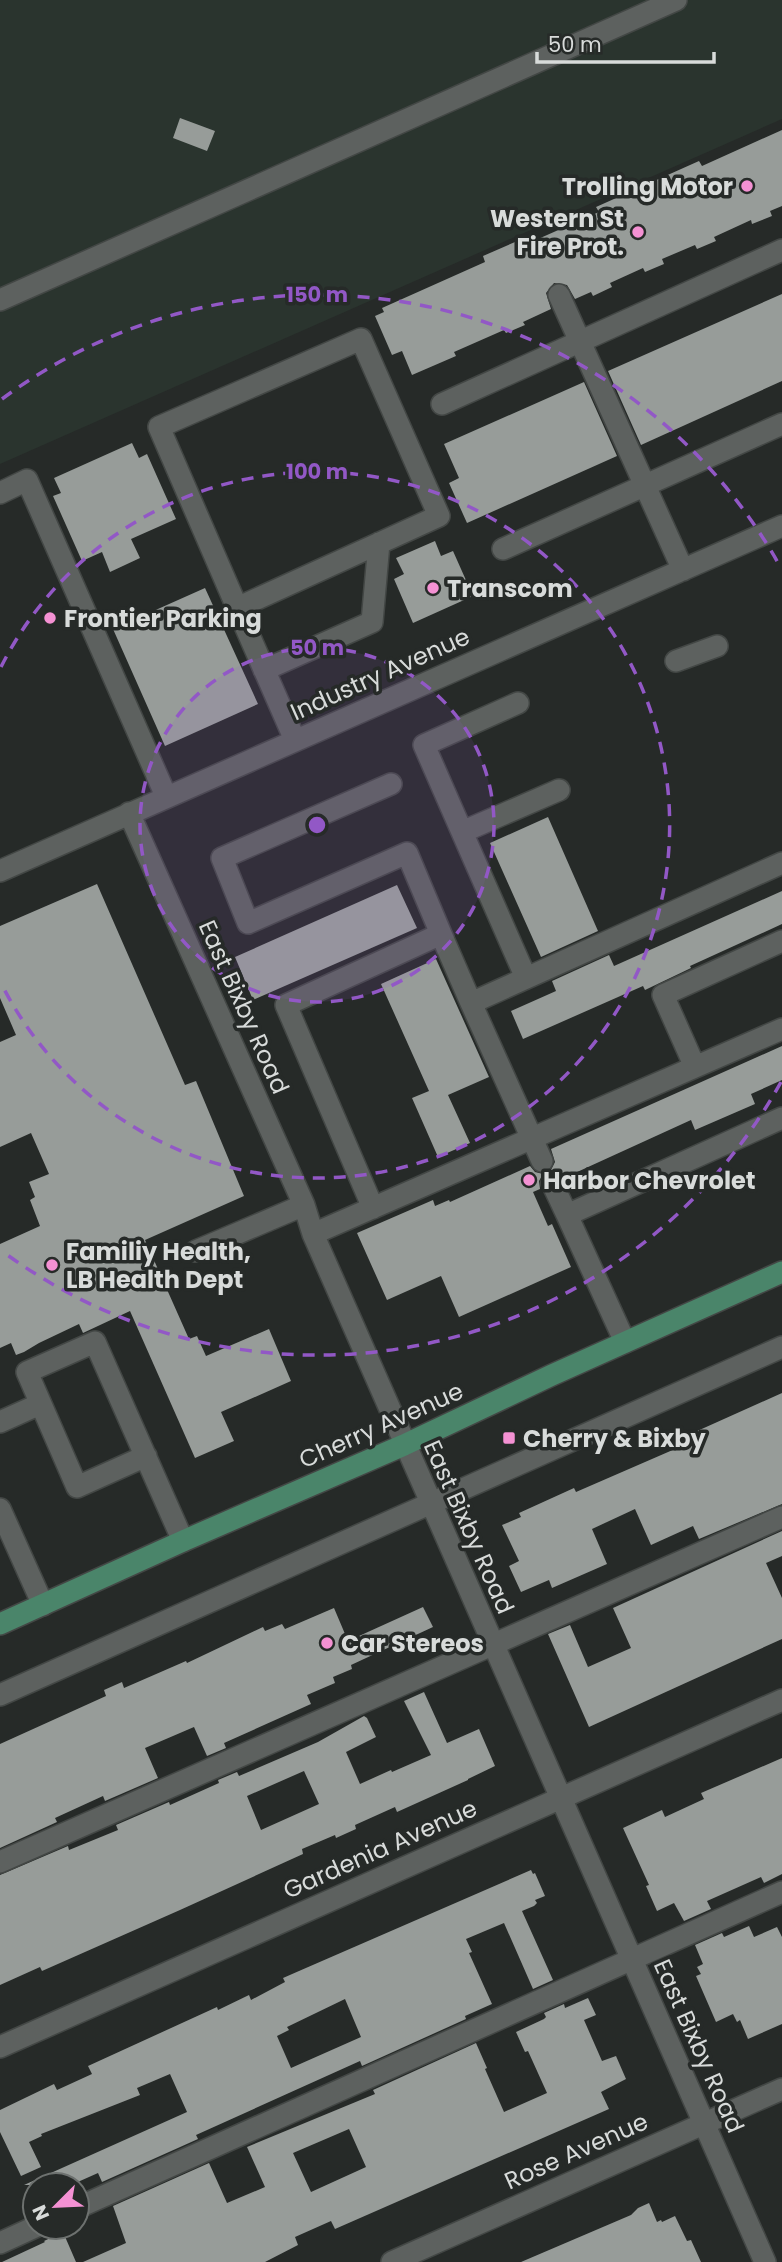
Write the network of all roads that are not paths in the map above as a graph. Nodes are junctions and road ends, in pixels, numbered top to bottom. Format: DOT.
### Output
graph roads {
  1 [pos="676,0"];
  2 [pos="782,250"];
  3 [pos="559,295"];
  4 [pos="0,300"];
  5 [pos="580,342"];
  6 [pos="442,404"];
  7 [pos="782,424"];
  8 [pos="645,485"];
  9 [pos="0,493"];
  10 [pos="782,526"];
  11 [pos="379,543"];
  12 [pos="503,549"];
  13 [pos="683,570"];
  14 [pos="237,608"];
  15 [pos="717,646"];
  16 [pos="676,661"];
  17 [pos="264,670"];
  18 [pos="518,703"];
  19 [pos="295,740"];
  20 [pos="391,785"];
  21 [pos="559,790"];
  22 [pos="166,796"];
  23 [pos="129,813"];
  24 [pos="462,832"];
  25 [pos="782,863"];
  26 [pos="0,871"];
  27 [pos="441,934"];
  28 [pos="782,941"];
  29 [pos="526,978"];
  30 [pos="471,1003"];
  31 [pos="782,1029"];
  32 [pos="695,1067"];
  33 [pos="782,1118"];
  34 [pos="532,1138"];
  35 [pos="542,1161"];
  36 [pos="552,1183"];
  37 [pos="304,1205"];
  38 [pos="373,1208"];
  39 [pos="567,1215"];
  40 [pos="313,1234"];
  41 [pos="196,1251"];
  42 [pos="782,1272"];
  43 [pos="625,1342"];
  44 [pos="782,1347"];
  45 [pos="40,1404"];
  46 [pos="0,1422"];
  47 [pos="404,1446"];
  48 [pos="146,1456"];
  49 [pos="431,1504"];
  50 [pos="0,1509"];
  51 [pos="782,1517"];
  52 [pos="183,1541"];
  53 [pos="43,1605"];
  54 [pos="0,1624"];
  55 [pos="494,1646"];
  56 [pos="0,1695"];
  57 [pos="782,1700"];
  58 [pos="560,1798"];
  59 [pos="0,1862"];
  60 [pos="782,1892"];
  61 [pos="632,1959"];
  62 [pos="0,2047"];
  63 [pos="782,2088"];
  64 [pos="704,2123"];
  65 [pos="91,2202"];
  66 [pos="21,2233"];
  67 [pos="0,2243"];
  68 [pos="392,2262"];
  69 [pos="765,2262"];
  1 -- 4 [label="street"];
  2 -- 5 [label="street"];
  3 -- 5 [label="street"];
  5 -- 6 [label="street"];
  5 -- 8 [label="street"];
  7 -- 8 [label="street"];
  8 -- 12 [label="street"];
  8 -- 13 [label="street"];
  9 -- 22 [label="street"];
  10 -- 13 [label="street, Industry Avenue"];
  11 -- 14 [label="street"];
  11 -- 14 [label="street"];
  11 -- 17 [label="street"];
  13 -- 19 [label="street, Industry Avenue"];
  14 -- 17 [label="street"];
  15 -- 16 [label="street"];
  17 -- 19 [label="street"];
  18 -- 24 [label="street"];
  19 -- 22 [label="street, Industry Avenue"];
  20 -- 27 [label="street"];
  21 -- 24 [label="street"];
  22 -- 23 [label="street, Industry Avenue"];
  23 -- 26 [label="street, Industry Avenue"];
  23 -- 37 [label="street, East Bixby Road"];
  24 -- 29 [label="street"];
  25 -- 29 [label="street"];
  27 -- 30 [label="street"];
  27 -- 38 [label="street"];
  28 -- 32 [label="street"];
  29 -- 30 [label="street"];
  30 -- 34 [label="street"];
  31 -- 32 [label="street"];
  32 -- 34 [label="street"];
  33 -- 39 [label="street"];
  34 -- 35 [label="street"];
  34 -- 38 [label="street"];
  36 -- 39 [label="street"];
  37 -- 40 [label="street, East Bixby Road"];
  37 -- 41 [label="street"];
  38 -- 40 [label="street"];
  39 -- 43 [label="street"];
  40 -- 47 [label="street, East Bixby Road"];
  42 -- 43 [label="main road, Cherry Avenue"];
  43 -- 47 [label="main road, Cherry Avenue"];
  44 -- 49 [label="street"];
  45 -- 46 [label="street"];
  45 -- 48 [label="street"];
  45 -- 48 [label="street"];
  47 -- 49 [label="street, East Bixby Road"];
  47 -- 52 [label="main road, Cherry Avenue"];
  48 -- 52 [label="street"];
  49 -- 55 [label="street, East Bixby Road"];
  49 -- 56 [label="street"];
  50 -- 53 [label="street"];
  51 -- 55 [label="street"];
  52 -- 53 [label="main road, Cherry Avenue"];
  53 -- 54 [label="main road, Cherry Avenue"];
  55 -- 58 [label="street, East Bixby Road"];
  55 -- 59 [label="street"];
  57 -- 58 [label="street, Gardenia Avenue"];
  58 -- 61 [label="street, East Bixby Road"];
  58 -- 62 [label="street, Gardenia Avenue"];
  60 -- 61 [label="street"];
  61 -- 64 [label="street, East Bixby Road"];
  61 -- 65 [label="street"];
  63 -- 64 [label="street, Rose Avenue"];
  64 -- 68 [label="street, Rose Avenue"];
  64 -- 69 [label="street, East Bixby Road"];
  66 -- 67 [label="street"];
}
